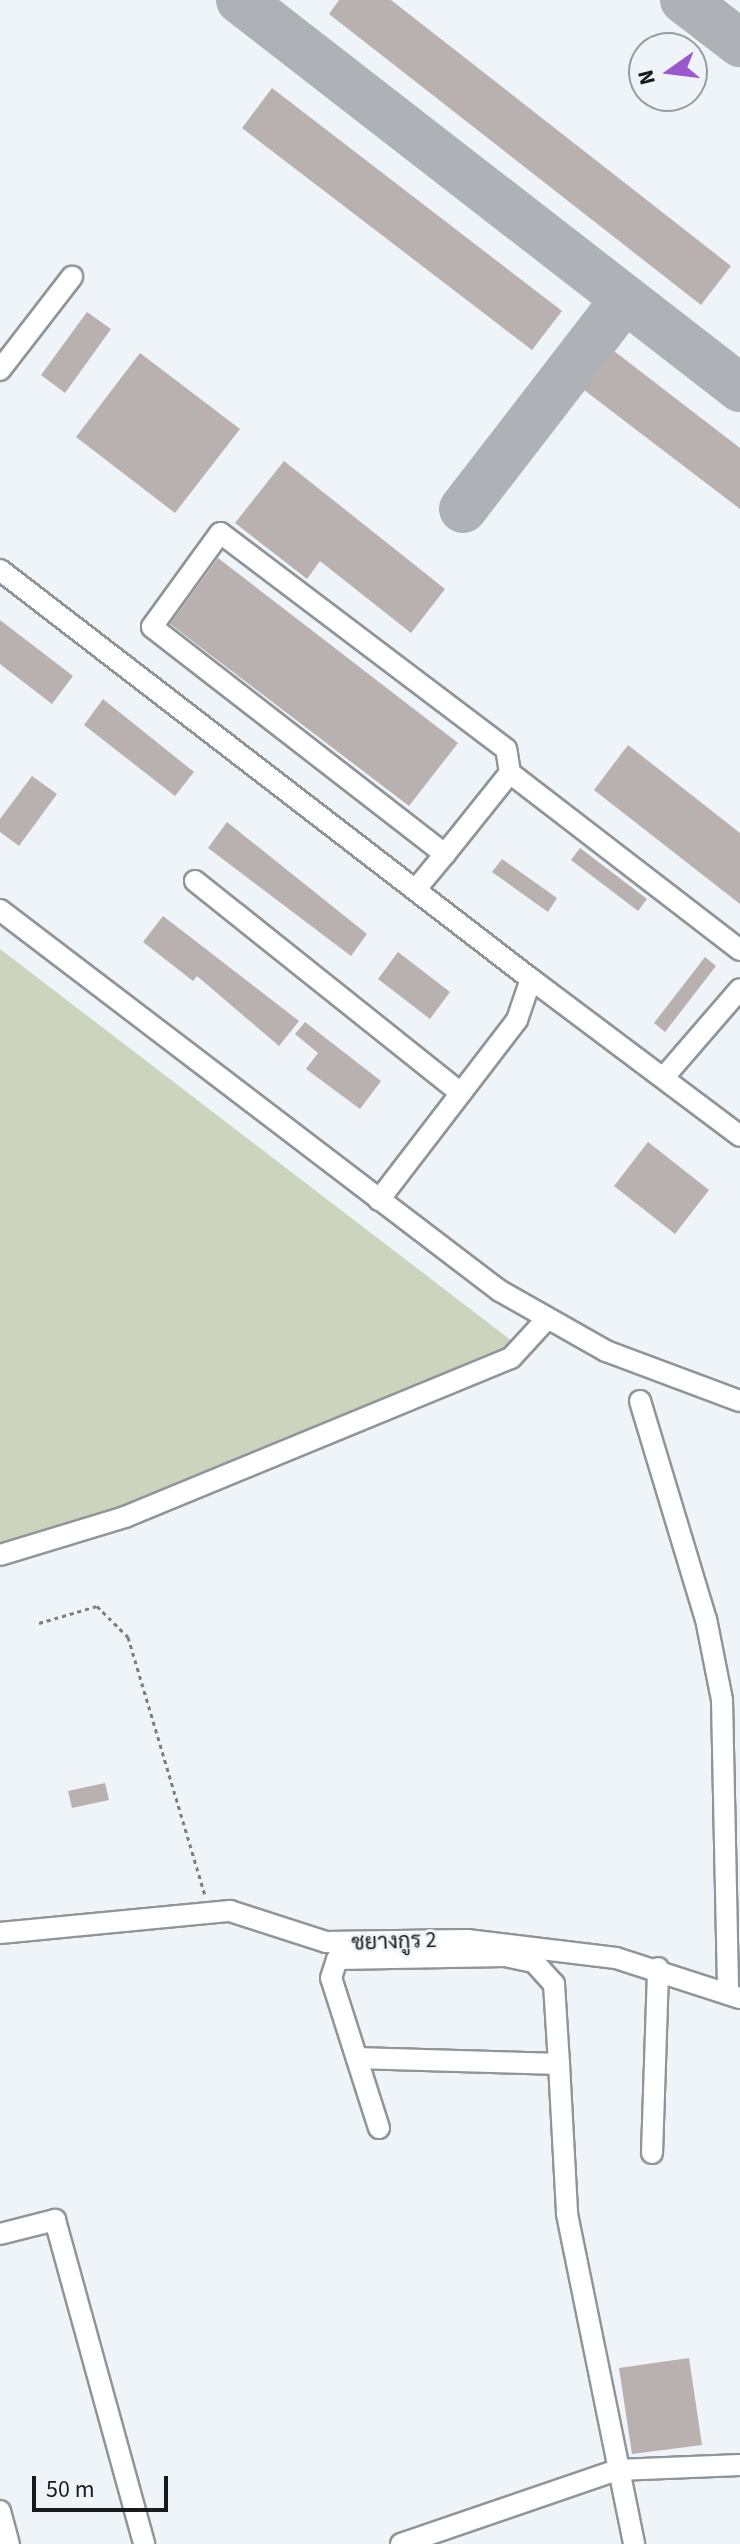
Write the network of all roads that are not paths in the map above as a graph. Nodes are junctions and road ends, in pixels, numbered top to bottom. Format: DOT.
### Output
graph roads {
  1 [pos="72,277"];
  2 [pos="0,370"];
  3 [pos="0,570"];
  4 [pos="510,773"];
  5 [pos="445,854"];
  6 [pos="195,881"];
  7 [pos="416,889"];
  8 [pos="0,910"];
  9 [pos="740,950"];
  10 [pos="531,979"];
  11 [pos="740,989"];
  12 [pos="664,1077"];
  13 [pos="461,1093"];
  14 [pos="740,1136"];
  15 [pos="379,1200"];
  16 [pos="545,1321"];
  17 [pos="640,1401"];
  18 [pos="740,1401"];
  19 [pos="0,1555"];
  20 [pos="0,1933"];
  21 [pos="658,1968"];
  22 [pos="734,1996"];
  23 [pos="357,2058"];
  24 [pos="559,2064"];
  25 [pos="379,2128"];
  26 [pos="652,2153"];
  27 [pos="0,2234"];
  28 [pos="740,2465"];
  29 [pos="617,2470"];
  30 [pos="0,2511"];
  31 [pos="9,2544"];
  32 [pos="144,2544"];
  33 [pos="401,2544"];
  34 [pos="634,2544"];
  1 -- 2 [label="street"];
  3 -- 7 [label="street"];
  4 -- 5 [label="street"];
  4 -- 5 [label="street"];
  4 -- 9 [label="street"];
  5 -- 7 [label="street"];
  6 -- 13 [label="street"];
  7 -- 10 [label="street"];
  8 -- 15 [label="street"];
  10 -- 12 [label="street"];
  10 -- 13 [label="street"];
  11 -- 12 [label="street"];
  12 -- 14 [label="street"];
  13 -- 15 [label="street"];
  15 -- 16 [label="street"];
  16 -- 18 [label="street"];
  16 -- 19 [label="street"];
  17 -- 22 [label="street"];
  20 -- 21 [label="street, ชยางกูร 2"];
  21 -- 22 [label="street, ชยางกูร 2"];
  21 -- 26 [label="street"];
  23 -- 24 [label="street"];
  23 -- 24 [label="street"];
  23 -- 25 [label="street"];
  24 -- 29 [label="street"];
  27 -- 32 [label="street"];
  28 -- 29 [label="street"];
  29 -- 33 [label="street"];
  29 -- 34 [label="street"];
  30 -- 31 [label="street"];
}
